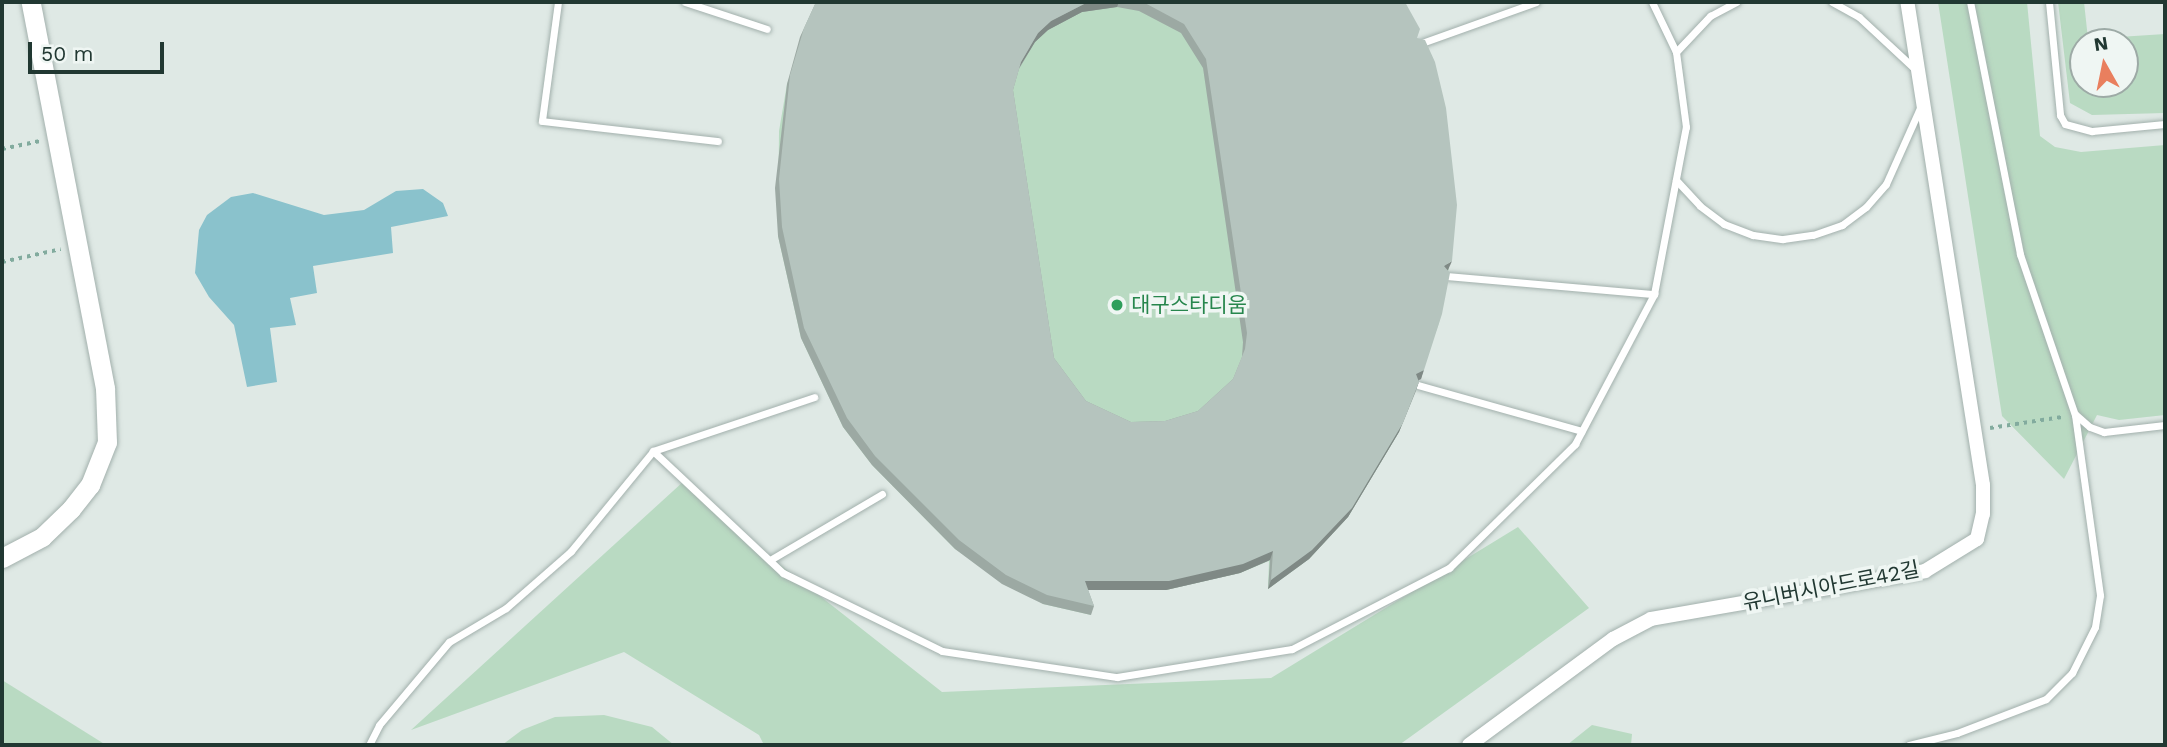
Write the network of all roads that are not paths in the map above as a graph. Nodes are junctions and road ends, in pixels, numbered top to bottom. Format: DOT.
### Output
graph roads {
  1 [pos="31,2"];
  2 [pos="558,2"];
  3 [pos="685,2"];
  4 [pos="1536,2"];
  5 [pos="1652,2"];
  6 [pos="1736,2"];
  7 [pos="1832,2"];
  8 [pos="1907,2"];
  9 [pos="1970,2"];
  10 [pos="2049,2"];
  11 [pos="768,29"];
  12 [pos="1419,44"];
  13 [pos="1676,52"];
  14 [pos="1920,73"];
  15 [pos="1924,98"];
  16 [pos="2165,124"];
  17 [pos="718,141"];
  18 [pos="1676,180"];
  19 [pos="1447,276"];
  20 [pos="1654,294"];
  21 [pos="1418,385"];
  22 [pos="814,397"];
  23 [pos="2075,415"];
  24 [pos="2165,425"];
  25 [pos="1582,431"];
  26 [pos="653,451"];
  27 [pos="882,494"];
  28 [pos="2,558"];
  29 [pos="770,561"];
  30 [pos="369,745"];
  31 [pos="1469,745"];
  32 [pos="1909,745"];
  1 -- 28 [label="main road"];
  2 -- 17 [label="lane"];
  3 -- 11 [label="lane"];
  4 -- 12 [label="lane"];
  5 -- 13 [label="lane"];
  6 -- 13 [label="lane"];
  7 -- 14 [label="lane"];
  8 -- 14 [label="street, 유니버시아드로42길"];
  9 -- 23 [label="lane"];
  10 -- 16 [label="lane"];
  13 -- 18 [label="lane"];
  14 -- 15 [label="street, 유니버시아드로42길"];
  15 -- 18 [label="lane"];
  15 -- 31 [label="street, 유니버시아드로42길"];
  18 -- 20 [label="lane"];
  19 -- 20 [label="lane"];
  20 -- 25 [label="lane"];
  21 -- 25 [label="lane"];
  22 -- 26 [label="lane"];
  23 -- 24 [label="lane"];
  23 -- 32 [label="lane"];
  25 -- 29 [label="lane"];
  26 -- 29 [label="lane"];
  26 -- 30 [label="lane"];
  27 -- 29 [label="lane"];
}
